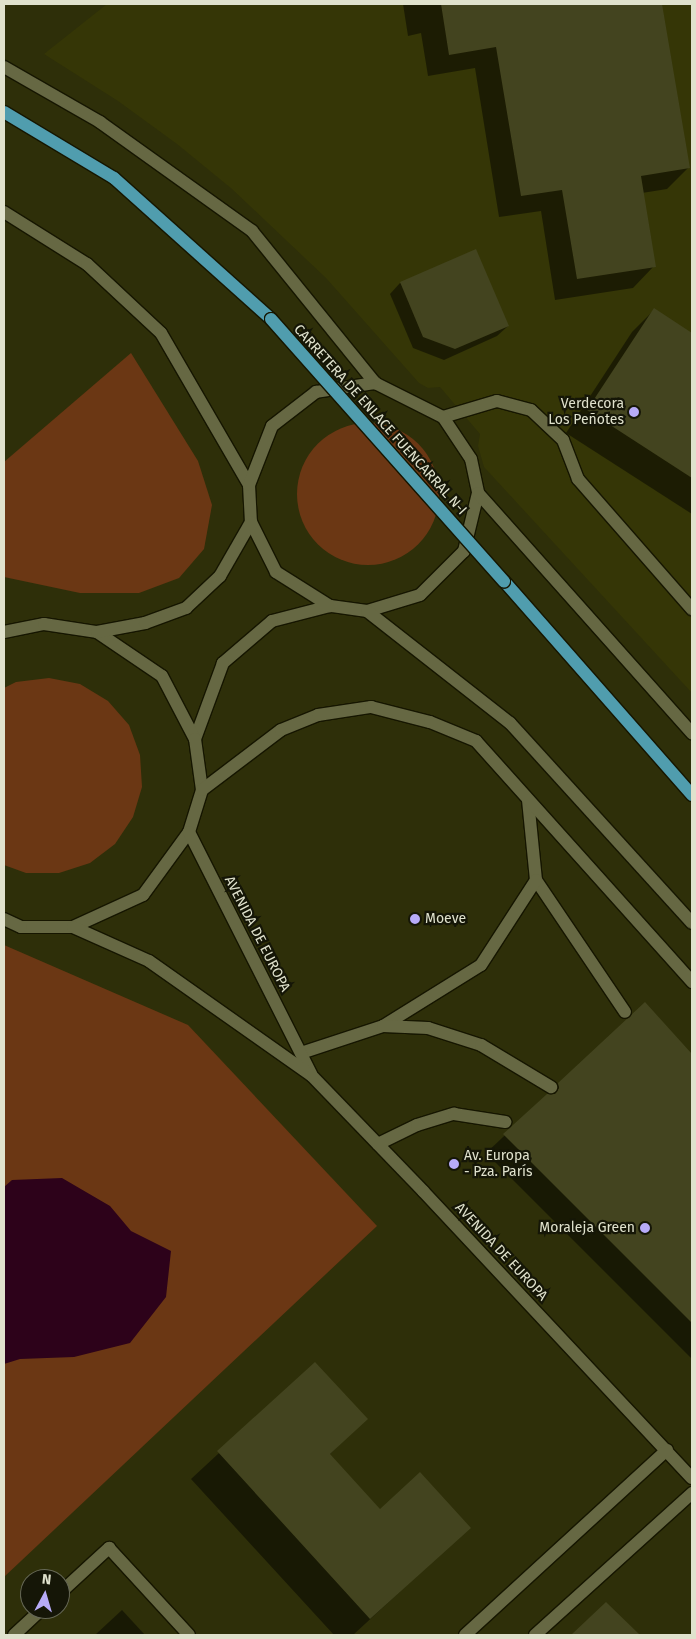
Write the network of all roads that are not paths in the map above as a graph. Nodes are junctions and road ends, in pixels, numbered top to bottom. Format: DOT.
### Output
graph roads {
  1 [pos="4,67"];
  2 [pos="4,112"];
  3 [pos="4,212"];
  4 [pos="375,382"];
  5 [pos="443,417"];
  6 [pos="248,485"];
  7 [pos="478,493"];
  8 [pos="251,522"];
  9 [pos="330,606"];
  10 [pos="692,609"];
  11 [pos="366,611"];
  12 [pos="4,632"];
  13 [pos="97,632"];
  14 [pos="692,733"];
  15 [pos="195,739"];
  16 [pos="202,790"];
  17 [pos="692,794"];
  18 [pos="528,800"];
  19 [pos="189,832"];
  20 [pos="536,880"];
  21 [pos="4,919"];
  22 [pos="692,922"];
  23 [pos="73,927"];
  24 [pos="692,982"];
  25 [pos="625,1012"];
  26 [pos="383,1026"];
  27 [pos="301,1053"];
  28 [pos="312,1076"];
  29 [pos="550,1087"];
  30 [pos="505,1122"];
  31 [pos="378,1144"];
  32 [pos="667,1450"];
  33 [pos="692,1478"];
  34 [pos="692,1493"];
  35 [pos="70,1584"];
  36 [pos="31,1619"];
  37 [pos="14,1635"];
  38 [pos="188,1635"];
  39 [pos="465,1635"];
  40 [pos="535,1635"];
  1 -- 4 [label="street"];
  2 -- 17 [label="main road, CARRETERA DE ENLACE FUENCARRAL N-I, bridge"];
  3 -- 6 [label="street"];
  4 -- 5 [label="street"];
  4 -- 6 [label="street"];
  5 -- 7 [label="street"];
  5 -- 10 [label="street"];
  6 -- 8 [label="street"];
  7 -- 11 [label="street"];
  7 -- 14 [label="street"];
  8 -- 9 [label="street"];
  8 -- 13 [label="street"];
  9 -- 11 [label="street"];
  9 -- 15 [label="street"];
  11 -- 22 [label="street"];
  12 -- 13 [label="street"];
  13 -- 15 [label="street"];
  15 -- 16 [label="street"];
  16 -- 18 [label="street"];
  16 -- 19 [label="street"];
  18 -- 20 [label="street"];
  18 -- 24 [label="street"];
  19 -- 23 [label="street"];
  19 -- 27 [label="street, AVENIDA DE EUROPA"];
  20 -- 25 [label="street"];
  20 -- 26 [label="street"];
  21 -- 23 [label="street"];
  23 -- 28 [label="street, AVENIDA DE EUROPA"];
  26 -- 27 [label="street"];
  26 -- 29 [label="street"];
  27 -- 28 [label="street, AVENIDA DE EUROPA"];
  28 -- 31 [label="street, AVENIDA DE EUROPA"];
  30 -- 31 [label="street"];
  31 -- 32 [label="street, AVENIDA DE EUROPA"];
  32 -- 33 [label="street, AVENIDA DE EUROPA"];
  32 -- 39 [label="street"];
  34 -- 40 [label="street"];
  35 -- 38 [label="street"];
  36 -- 37 [label="street"];
}
